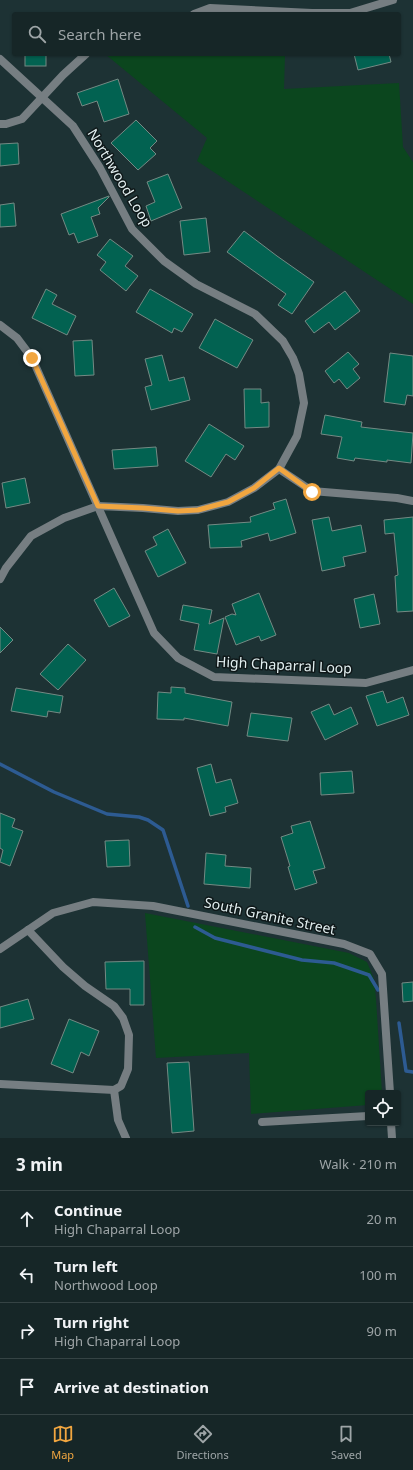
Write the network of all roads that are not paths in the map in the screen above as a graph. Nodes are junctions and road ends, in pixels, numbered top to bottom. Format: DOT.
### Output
graph roads {
  1 [pos="393,0"];
  2 [pos="199,12"];
  3 [pos="292,12"];
  4 [pos="353,12"];
  5 [pos="84,56"];
  6 [pos="0,59"];
  7 [pos="42,98"];
  8 [pos="0,124"];
  9 [pos="0,325"];
  10 [pos="279,468"];
  11 [pos="413,501"];
  12 [pos="98,506"];
  13 [pos="0,579"];
  14 [pos="413,670"];
  15 [pos="28,930"];
  16 [pos="0,949"];
  17 [pos="0,1084"];
  18 [pos="114,1090"];
  19 [pos="390,1090"];
  20 [pos="365,1116"];
  21 [pos="262,1122"];
  22 [pos="391,1126"];
  23 [pos="126,1138"];
  24 [pos="392,1138"];
  1 -- 4 [label="street"];
  2 -- 3 [label="street"];
  5 -- 7 [label="street"];
  6 -- 7 [label="street, Northwood Loop"];
  7 -- 8 [label="street"];
  7 -- 10 [label="street, Northwood Loop"];
  9 -- 12 [label="street, High Chaparral Loop"];
  10 -- 11 [label="street"];
  10 -- 12 [label="street, Northwood Loop"];
  12 -- 13 [label="street, Northwood Loop"];
  12 -- 14 [label="street, High Chaparral Loop"];
  15 -- 16 [label="street, South Granite Street"];
  15 -- 18 [label="street"];
  15 -- 19 [label="street, South Granite Street"];
  17 -- 18 [label="street"];
  18 -- 23 [label="street"];
  20 -- 21 [label="street"];
  22 -- 24 [label="street"];
}
